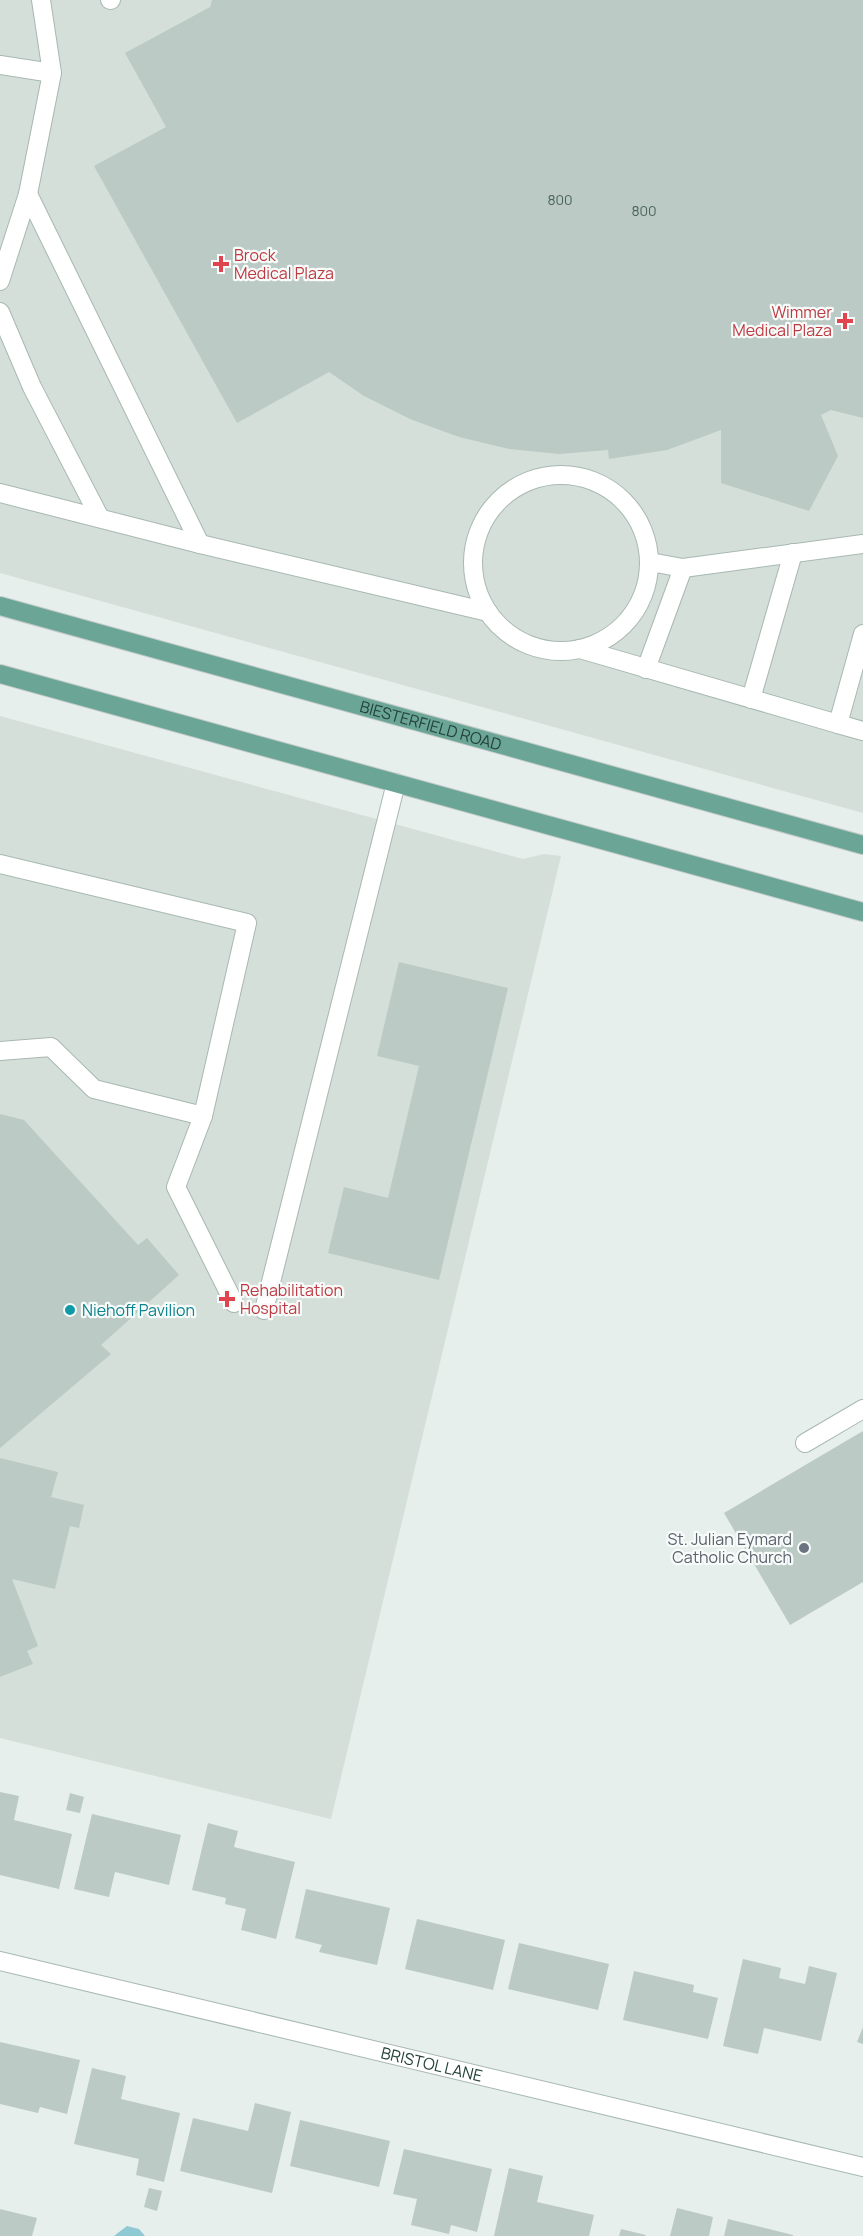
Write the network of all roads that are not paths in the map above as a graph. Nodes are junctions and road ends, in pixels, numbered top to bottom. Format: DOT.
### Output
graph roads {
  1 [pos="41,0"];
  2 [pos="0,66"];
  3 [pos="52,73"];
  4 [pos="28,194"];
  5 [pos="0,282"];
  6 [pos="0,312"];
  7 [pos="0,493"];
  8 [pos="100,518"];
  9 [pos="200,544"];
  10 [pos="863,544"];
  11 [pos="793,553"];
  12 [pos="650,562"];
  13 [pos="683,568"];
  14 [pos="0,606"];
  15 [pos="488,612"];
  16 [pos="863,634"];
  17 [pos="580,649"];
  18 [pos="646,669"];
  19 [pos="0,674"];
  20 [pos="750,699"];
  21 [pos="838,724"];
  22 [pos="863,731"];
  23 [pos="396,783"];
  24 [pos="863,845"];
  25 [pos="0,864"];
  26 [pos="863,912"];
  27 [pos="0,1051"];
  28 [pos="203,1116"];
  29 [pos="234,1303"];
  30 [pos="264,1310"];
  31 [pos="863,1409"];
  32 [pos="805,1443"];
  33 [pos="0,1961"];
  34 [pos="863,2167"];
  1 -- 3 [label="street"];
  2 -- 3 [label="street"];
  3 -- 4 [label="street"];
  4 -- 5 [label="street"];
  4 -- 9 [label="street"];
  6 -- 8 [label="street"];
  7 -- 8 [label="street"];
  8 -- 9 [label="street"];
  9 -- 15 [label="street"];
  10 -- 11 [label="street"];
  11 -- 13 [label="street"];
  11 -- 20 [label="street"];
  12 -- 13 [label="street"];
  12 -- 15 [label="street"];
  12 -- 17 [label="street"];
  13 -- 18 [label="street"];
  14 -- 24 [label="main road, BIESTERFIELD ROAD"];
  15 -- 17 [label="street"];
  16 -- 21 [label="street"];
  17 -- 18 [label="street"];
  18 -- 20 [label="street"];
  19 -- 23 [label="main road"];
  20 -- 21 [label="street"];
  21 -- 22 [label="street"];
  23 -- 26 [label="main road"];
  23 -- 30 [label="street"];
  25 -- 28 [label="street"];
  27 -- 28 [label="street"];
  28 -- 29 [label="street"];
  31 -- 32 [label="street"];
  33 -- 34 [label="street, BRISTOL LANE"];
}
